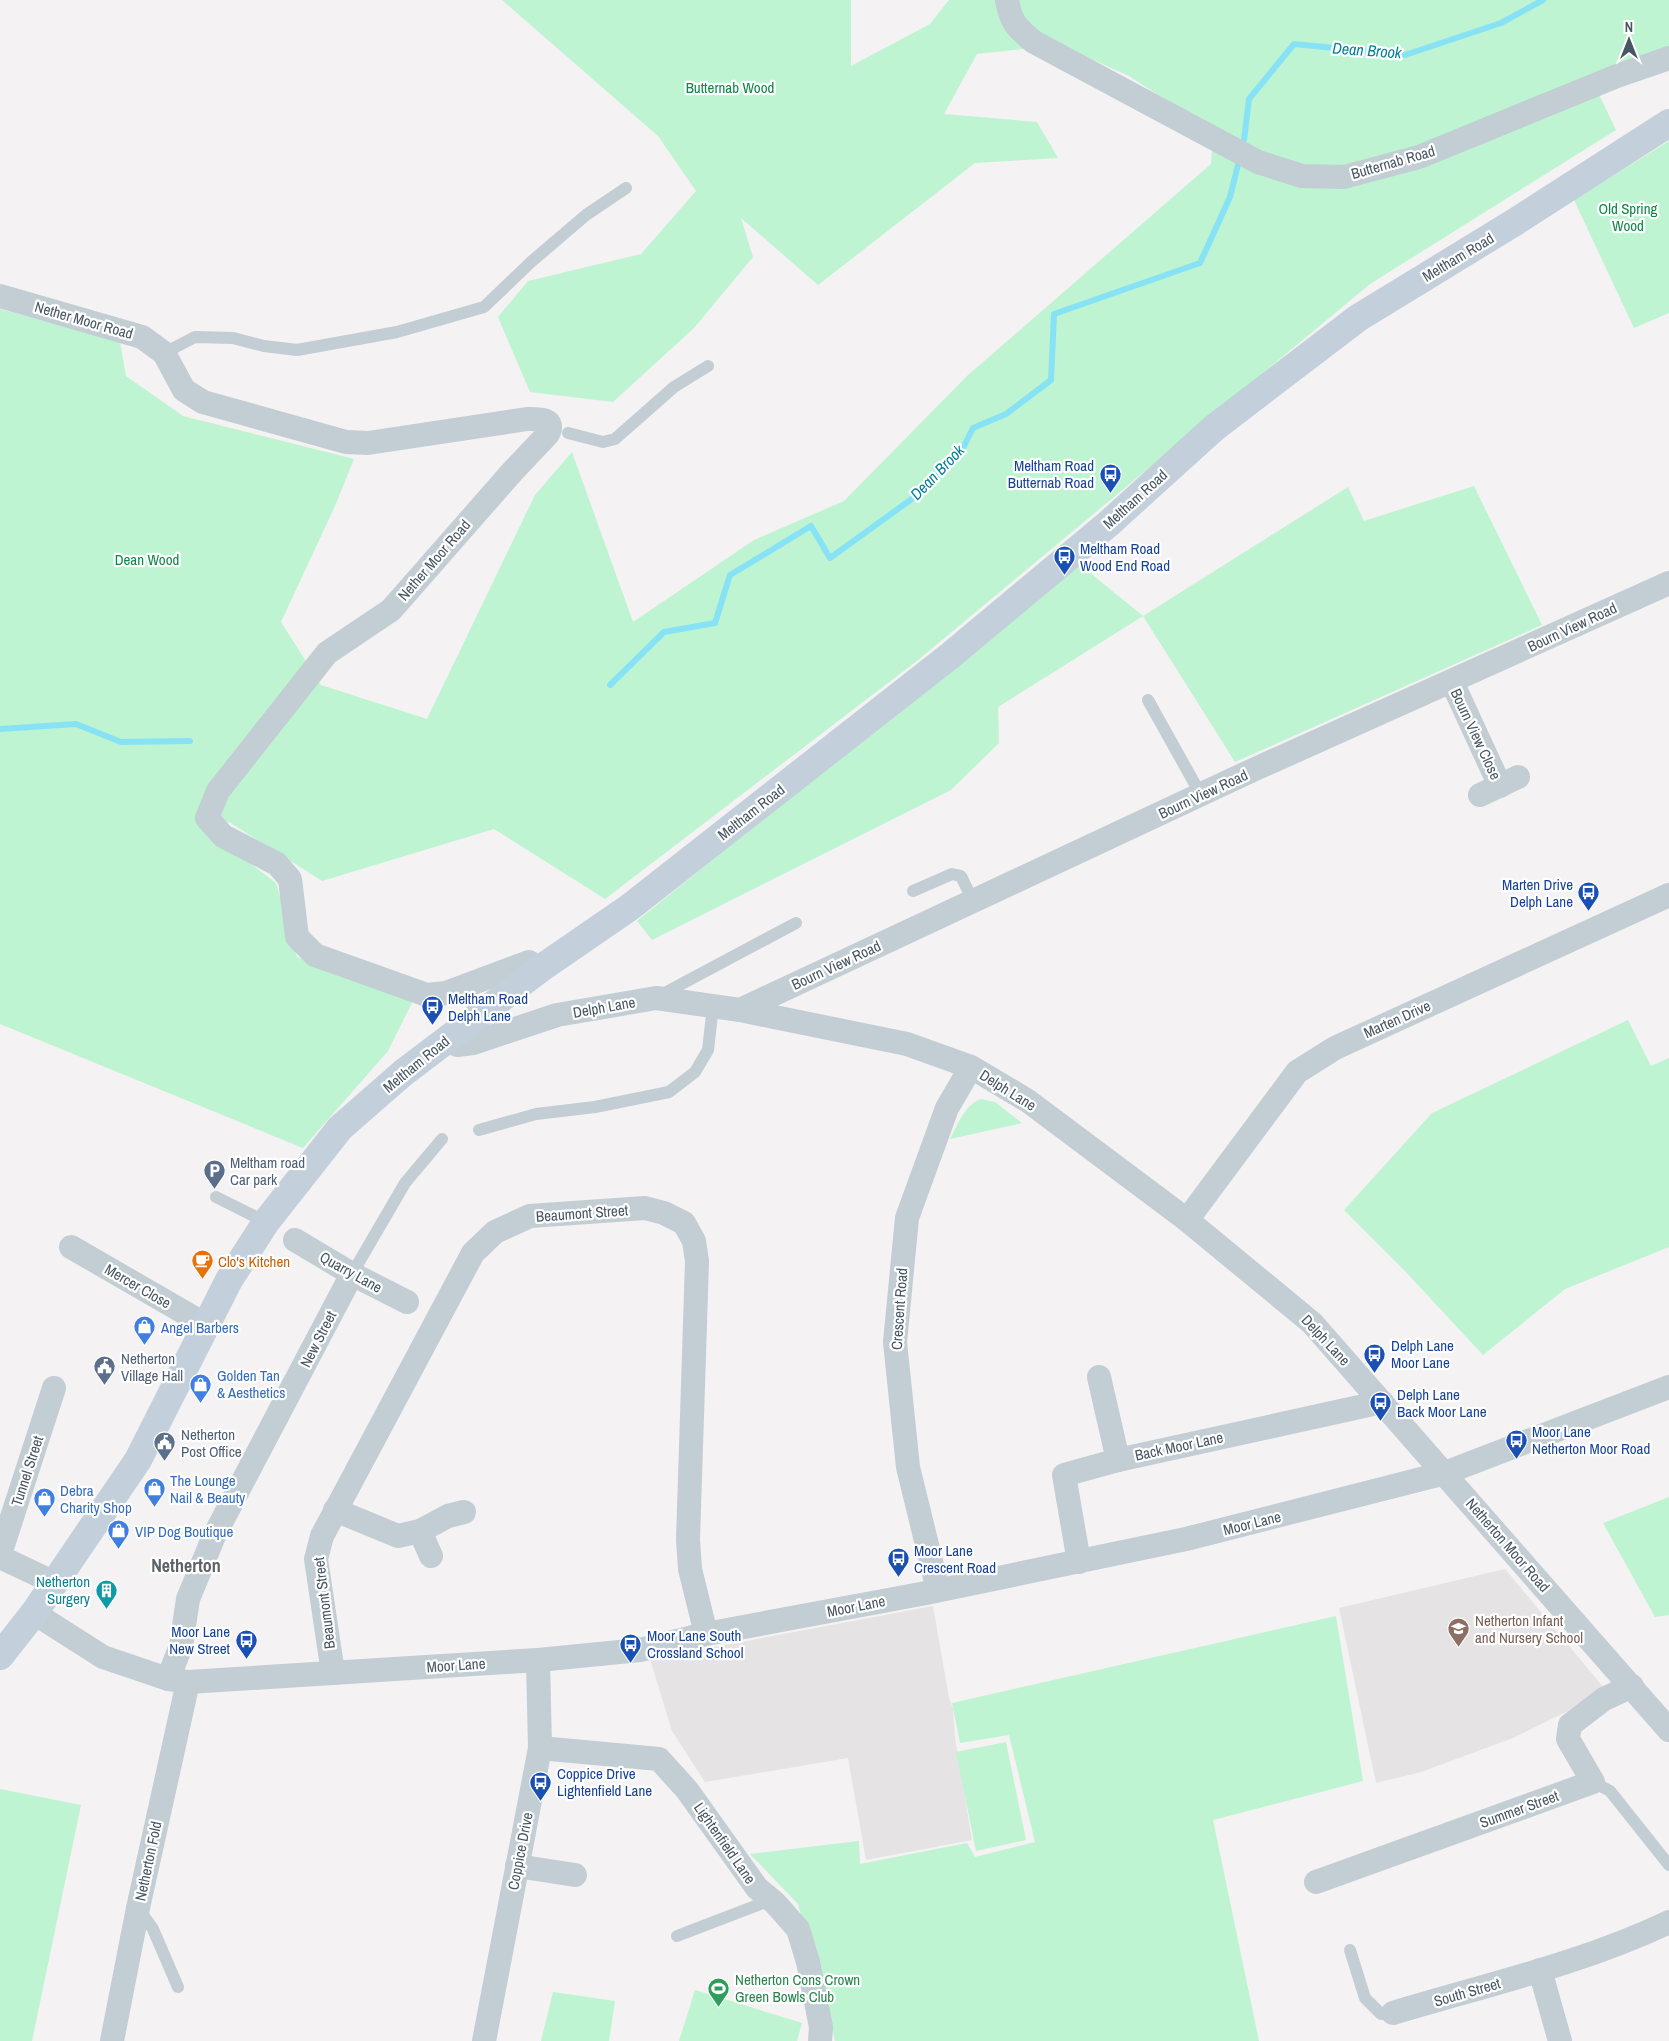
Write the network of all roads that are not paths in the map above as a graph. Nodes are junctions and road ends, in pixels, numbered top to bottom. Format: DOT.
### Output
graph roads {
  1 [pos="1007,0"];
  2 [pos="1669,58"];
  3 [pos="1669,124"];
  4 [pos="626,188"];
  5 [pos="0,296"];
  6 [pos="164,352"];
  7 [pos="708,366"];
  8 [pos="559,430"];
  9 [pos="1669,583"];
  10 [pos="1452,682"];
  11 [pos="1148,700"];
  12 [pos="1499,786"];
  13 [pos="1201,795"];
  14 [pos="913,891"];
  15 [pos="1669,896"];
  16 [pos="973,901"];
  17 [pos="796,923"];
  18 [pos="540,968"];
  19 [pos="656,998"];
  20 [pos="713,1006"];
  21 [pos="740,1010"];
  22 [pos="447,1039"];
  23 [pos="970,1067"];
  24 [pos="479,1130"];
  25 [pos="442,1139"];
  26 [pos="216,1197"];
  27 [pos="1187,1220"];
  28 [pos="266,1222"];
  29 [pos="295,1240"];
  30 [pos="71,1247"];
  31 [pos="352,1274"];
  32 [pos="407,1302"];
  33 [pos="206,1325"];
  34 [pos="1099,1377"];
  35 [pos="1669,1387"];
  36 [pos="54,1388"];
  37 [pos="1382,1402"];
  38 [pos="1118,1460"];
  39 [pos="1445,1473"];
  40 [pos="335,1510"];
  41 [pos="464,1512"];
  42 [pos="420,1531"];
  43 [pos="0,1556"];
  44 [pos="431,1556"];
  45 [pos="1079,1562"];
  46 [pos="55,1583"];
  47 [pos="938,1590"];
  48 [pos="34,1613"];
  49 [pos="706,1634"];
  50 [pos="0,1656"];
  51 [pos="538,1660"];
  52 [pos="333,1674"];
  53 [pos="178,1681"];
  54 [pos="1632,1686"];
  55 [pos="1669,1730"];
  56 [pos="540,1748"];
  57 [pos="1593,1782"];
  58 [pos="1669,1865"];
  59 [pos="517,1866"];
  60 [pos="575,1875"];
  61 [pos="1316,1882"];
  62 [pos="771,1900"];
  63 [pos="138,1908"];
  64 [pos="1669,1922"];
  65 [pos="677,1936"];
  66 [pos="1350,1950"];
  67 [pos="1540,1970"];
  68 [pos="178,1987"];
  69 [pos="1393,2013"];
  70 [pos="111,2041"];
  71 [pos="484,2041"];
  72 [pos="820,2041"];
  73 [pos="1560,2041"];
  1 -- 2 [label="street, Butternab Road"];
  3 -- 18 [label="main road, Meltham Road"];
  4 -- 6 [label="lane"];
  5 -- 6 [label="street, Nether Moor Road"];
  6 -- 8 [label="street, Nether Moor Road"];
  7 -- 8 [label="lane"];
  8 -- 18 [label="street, Nether Moor Road"];
  9 -- 10 [label="street, Bourn View Road"];
  10 -- 12 [label="street, Bourn View Close"];
  10 -- 13 [label="street, Bourn View Road"];
  11 -- 13 [label="lane"];
  13 -- 16 [label="street, Bourn View Road"];
  14 -- 16 [label="lane"];
  15 -- 27 [label="street, Marten Drive"];
  16 -- 21 [label="street, Bourn View Road"];
  17 -- 19 [label="lane"];
  18 -- 22 [label="main road, Meltham Road"];
  19 -- 20 [label="street, Delph Lane"];
  19 -- 22 [label="street, Delph Lane"];
  20 -- 21 [label="street, Delph Lane"];
  20 -- 24 [label="lane"];
  21 -- 23 [label="street, Delph Lane"];
  22 -- 28 [label="main road, Meltham Road"];
  23 -- 27 [label="street, Delph Lane"];
  23 -- 47 [label="street, Crescent Road"];
  25 -- 31 [label="lane"];
  26 -- 28 [label="lane"];
  27 -- 37 [label="street, Delph Lane"];
  28 -- 33 [label="main road, Meltham Road"];
  29 -- 31 [label="street, Quarry Lane"];
  30 -- 33 [label="street, Mercer Close"];
  31 -- 32 [label="street, Quarry Lane"];
  31 -- 53 [label="street, New Street"];
  33 -- 46 [label="main road, Meltham Road"];
  34 -- 38 [label="street"];
  35 -- 39 [label="street, Moor Lane"];
  36 -- 43 [label="street, Tunnel Street"];
  37 -- 38 [label="street, Back Moor Lane"];
  37 -- 39 [label="street, Delph Lane"];
  38 -- 45 [label="street, Back Moor Lane"];
  39 -- 45 [label="street, Moor Lane"];
  39 -- 54 [label="street, Netherton Moor Road"];
  40 -- 42 [label="street"];
  40 -- 49 [label="street, Beaumont Street"];
  40 -- 52 [label="street, Beaumont Street"];
  41 -- 42 [label="street"];
  42 -- 44 [label="street"];
  43 -- 46 [label="street"];
  45 -- 47 [label="street, Moor Lane"];
  46 -- 48 [label="main road, Meltham Road"];
  47 -- 49 [label="street, Moor Lane"];
  48 -- 50 [label="main road, Meltham Road"];
  48 -- 53 [label="street, Moor Lane"];
  49 -- 51 [label="street, Moor Lane"];
  51 -- 52 [label="street, Moor Lane"];
  51 -- 56 [label="street, Coppice Drive"];
  52 -- 53 [label="street, Moor Lane"];
  53 -- 63 [label="street, Netherton Fold"];
  54 -- 55 [label="street, Netherton Moor Road"];
  54 -- 57 [label="street"];
  56 -- 59 [label="street, Coppice Drive"];
  56 -- 62 [label="street, Lightenfield Lane"];
  57 -- 58 [label="lane"];
  57 -- 61 [label="street, Summer Street"];
  59 -- 60 [label="street"];
  59 -- 71 [label="street, Coppice Drive"];
  62 -- 65 [label="lane"];
  62 -- 72 [label="street, Lightenfield Lane"];
  63 -- 68 [label="lane"];
  63 -- 70 [label="street, Netherton Fold"];
  64 -- 67 [label="street, South Street"];
  66 -- 69 [label="lane"];
  67 -- 69 [label="street, South Street"];
  67 -- 73 [label="street"];
}
